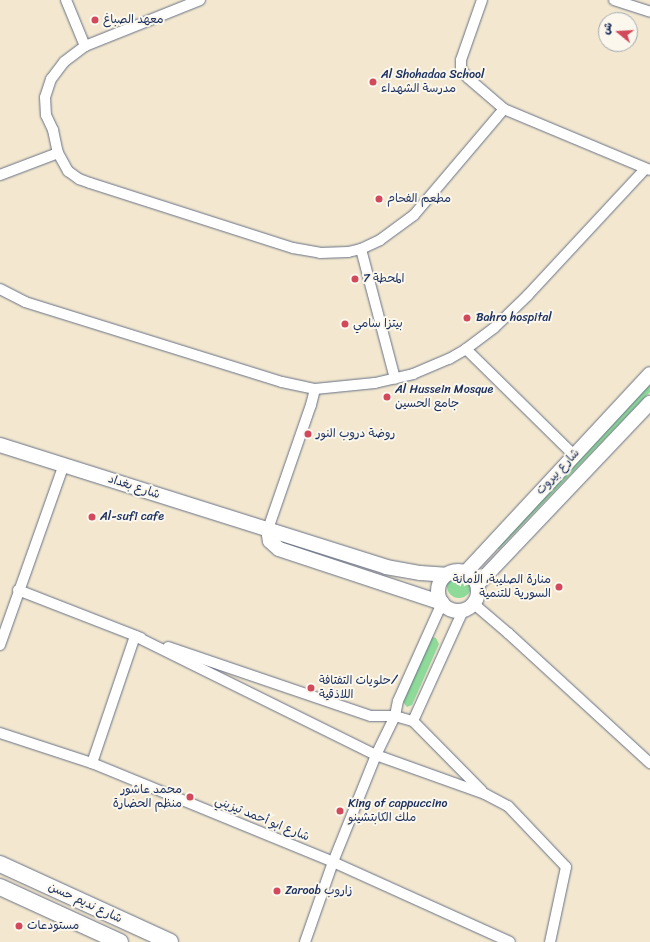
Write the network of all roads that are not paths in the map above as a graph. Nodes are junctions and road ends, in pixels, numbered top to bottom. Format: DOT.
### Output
graph roads {
  1 [pos="66,0"];
  2 [pos="200,0"];
  3 [pos="482,0"];
  4 [pos="614,0"];
  5 [pos="650,12"];
  6 [pos="85,46"];
  7 [pos="504,109"];
  8 [pos="58,153"];
  9 [pos="648,170"];
  10 [pos="0,175"];
  11 [pos="361,249"];
  12 [pos="0,289"];
  13 [pos="466,349"];
  14 [pos="650,374"];
  15 [pos="395,379"];
  16 [pos="315,389"];
  17 [pos="650,403"];
  18 [pos="0,445"];
  19 [pos="574,455"];
  20 [pos="64,464"];
  21 [pos="268,529"];
  22 [pos="466,572"];
  23 [pos="446,575"];
  24 [pos="478,584"];
  25 [pos="18,590"];
  26 [pos="442,603"];
  27 [pos="468,608"];
  28 [pos="135,636"];
  29 [pos="0,645"];
  30 [pos="395,716"];
  31 [pos="413,721"];
  32 [pos="0,733"];
  33 [pos="376,755"];
  34 [pos="92,763"];
  35 [pos="650,763"];
  36 [pos="485,794"];
  37 [pos="333,862"];
  38 [pos="0,864"];
  39 [pos="0,887"];
  40 [pos="120,942"];
  41 [pos="170,942"];
  42 [pos="305,942"];
  43 [pos="510,942"];
  44 [pos="550,942"];
  1 -- 6 [label="street"];
  2 -- 6 [label="street"];
  3 -- 7 [label="street"];
  4 -- 5 [label="street"];
  6 -- 8 [label="street"];
  7 -- 9 [label="street"];
  7 -- 11 [label="street"];
  8 -- 10 [label="street"];
  8 -- 11 [label="street"];
  9 -- 13 [label="street"];
  11 -- 15 [label="street"];
  12 -- 16 [label="street"];
  13 -- 15 [label="street"];
  13 -- 19 [label="street"];
  14 -- 19 [label="main road, شارع بيروت"];
  15 -- 16 [label="street"];
  16 -- 21 [label="street"];
  17 -- 24 [label="main road, شارع بيروت"];
  18 -- 20 [label="main road, شارع بغداد"];
  19 -- 22 [label="main road, شارع بيروت"];
  20 -- 21 [label="main road, شارع بغداد"];
  20 -- 25 [label="street"];
  21 -- 23 [label="main road, شارع بغداد"];
  21 -- 26 [label="main road"];
  22 -- 23 [label="main road"];
  22 -- 24 [label="main road"];
  23 -- 26 [label="main road"];
  24 -- 27 [label="main road"];
  25 -- 28 [label="street"];
  25 -- 29 [label="street"];
  26 -- 27 [label="main road"];
  26 -- 30 [label="street"];
  27 -- 31 [label="street"];
  27 -- 35 [label="street"];
  28 -- 30 [label="street"];
  28 -- 33 [label="street"];
  28 -- 34 [label="street"];
  30 -- 31 [label="street"];
  30 -- 33 [label="street"];
  31 -- 36 [label="street"];
  32 -- 34 [label="street, شارع ابو أحمد تيزيني"];
  33 -- 36 [label="street"];
  33 -- 37 [label="street"];
  34 -- 37 [label="street, شارع ابو أحمد تيزيني"];
  36 -- 44 [label="street"];
  37 -- 42 [label="street"];
  37 -- 43 [label="street, شارع ابو أحمد تيزيني"];
  38 -- 41 [label="main road, شارع نديم حسن"];
  39 -- 40 [label="main road, شارع نديم حسن"];
}
